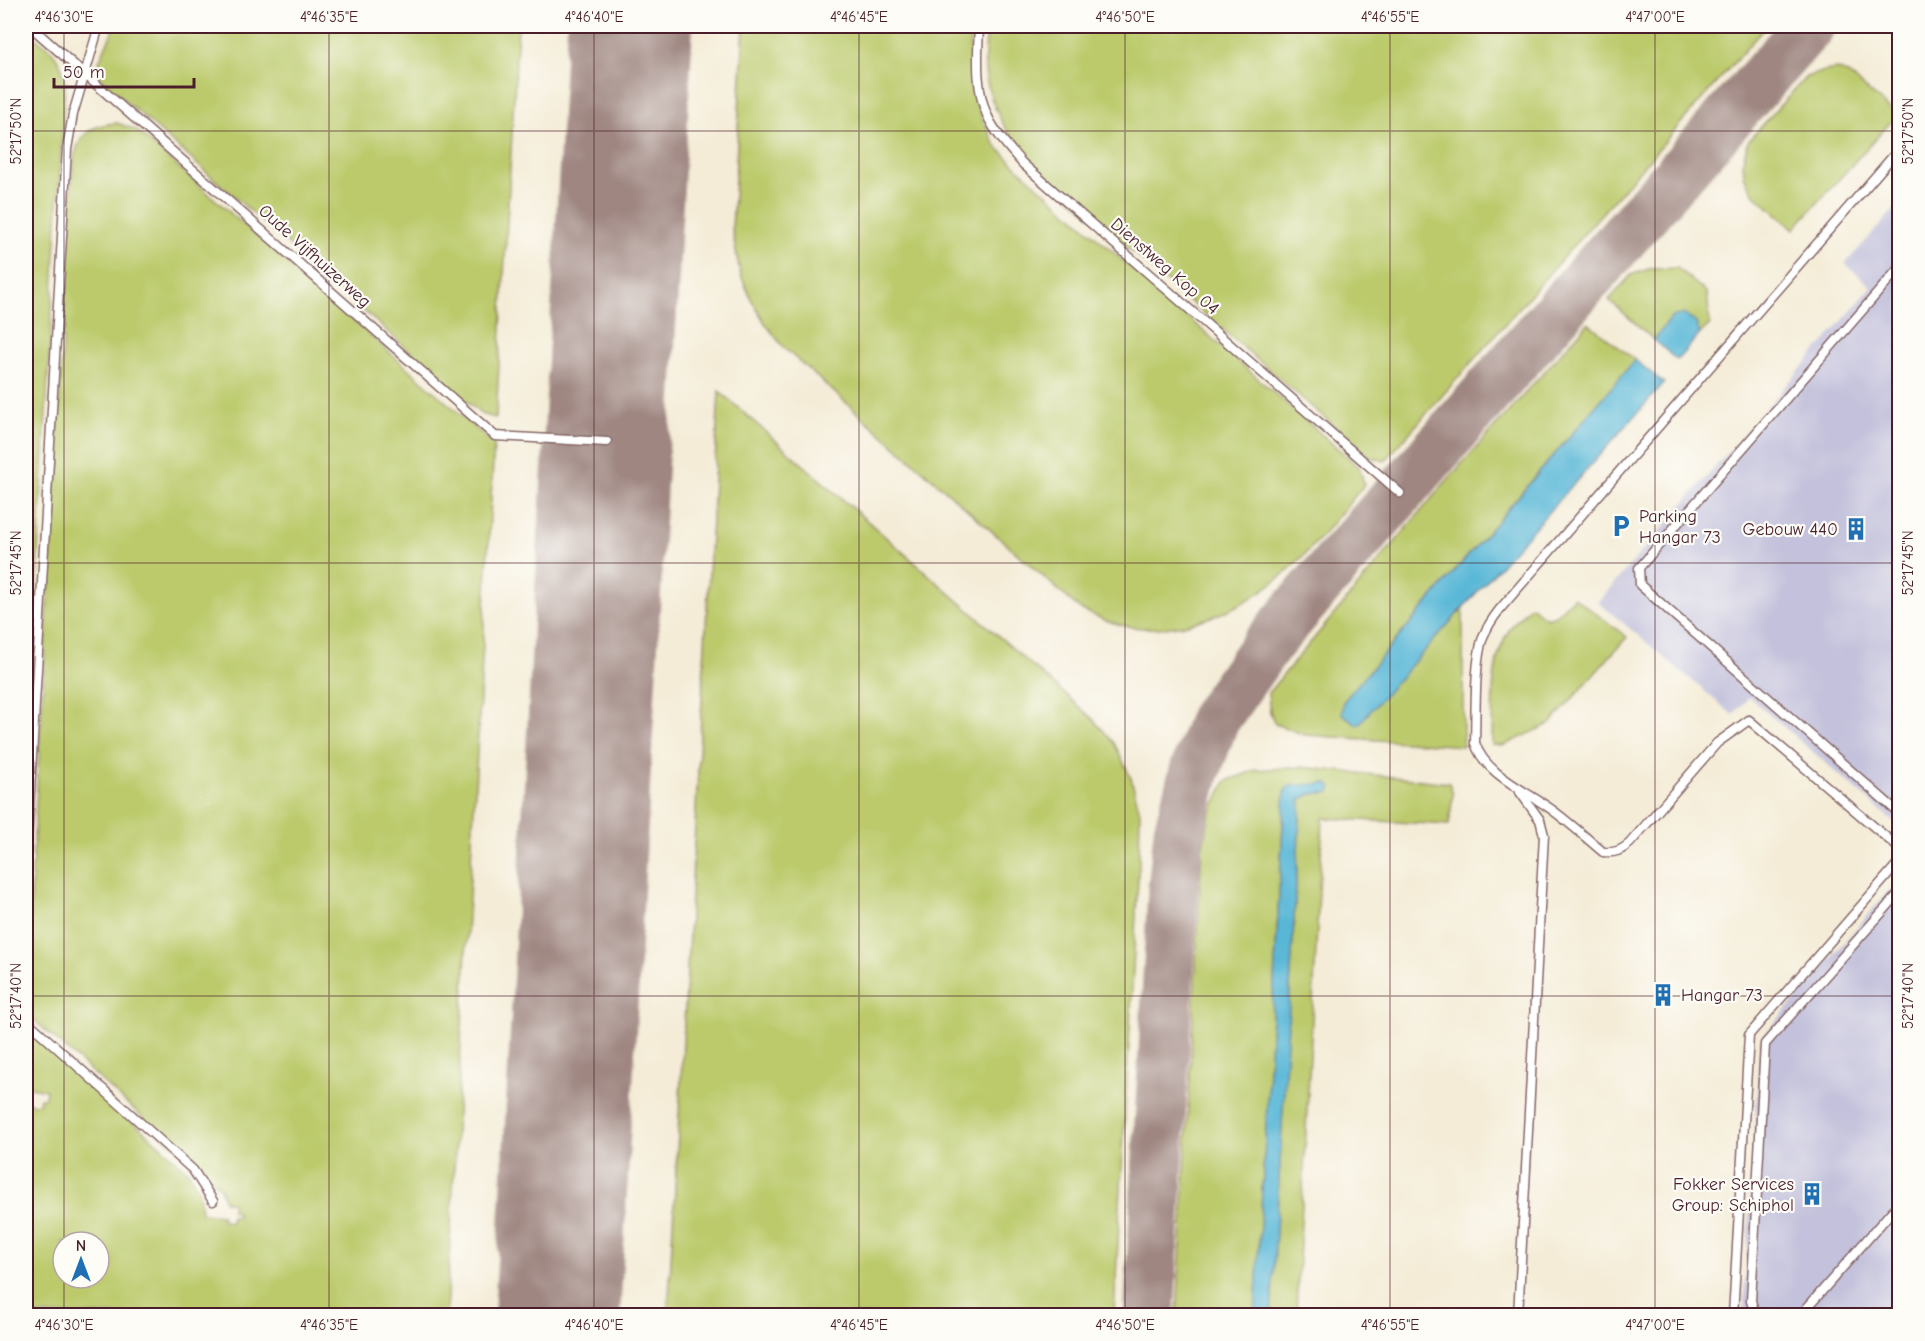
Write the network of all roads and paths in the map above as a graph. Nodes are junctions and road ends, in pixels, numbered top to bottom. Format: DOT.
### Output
graph roads {
  1 [pos="30,26"];
  2 [pos="99,26"];
  3 [pos="979,26"];
  4 [pos="84,74"];
  5 [pos="1899,148"];
  6 [pos="1899,267"];
  7 [pos="607,442"];
  8 [pos="1400,493"];
  9 [pos="1518,789"];
  10 [pos="1899,814"];
  11 [pos="1899,849"];
  12 [pos="26,860"];
  13 [pos="1899,861"];
  14 [pos="1899,892"];
  15 [pos="26,1020"];
  16 [pos="213,1202"];
  17 [pos="1899,1202"];
  18 [pos="1518,1316"];
  19 [pos="1733,1316"];
  20 [pos="1756,1316"];
  21 [pos="1800,1316"];
  1 -- 4 [label="lane, Oude Vijfhuizerweg"];
  2 -- 4 [label="lane"];
  3 -- 8 [label="lane, Dienstweg Kop 04"];
  4 -- 7 [label="lane, Oude Vijfhuizerweg"];
  4 -- 12 [label="lane"];
  5 -- 9 [label="lane"];
  6 -- 10 [label="lane"];
  9 -- 11 [label="lane"];
  9 -- 18 [label="lane"];
  13 -- 19 [label="lane"];
  14 -- 20 [label="lane"];
  15 -- 16 [label="lane"];
  17 -- 21 [label="lane"];
}
